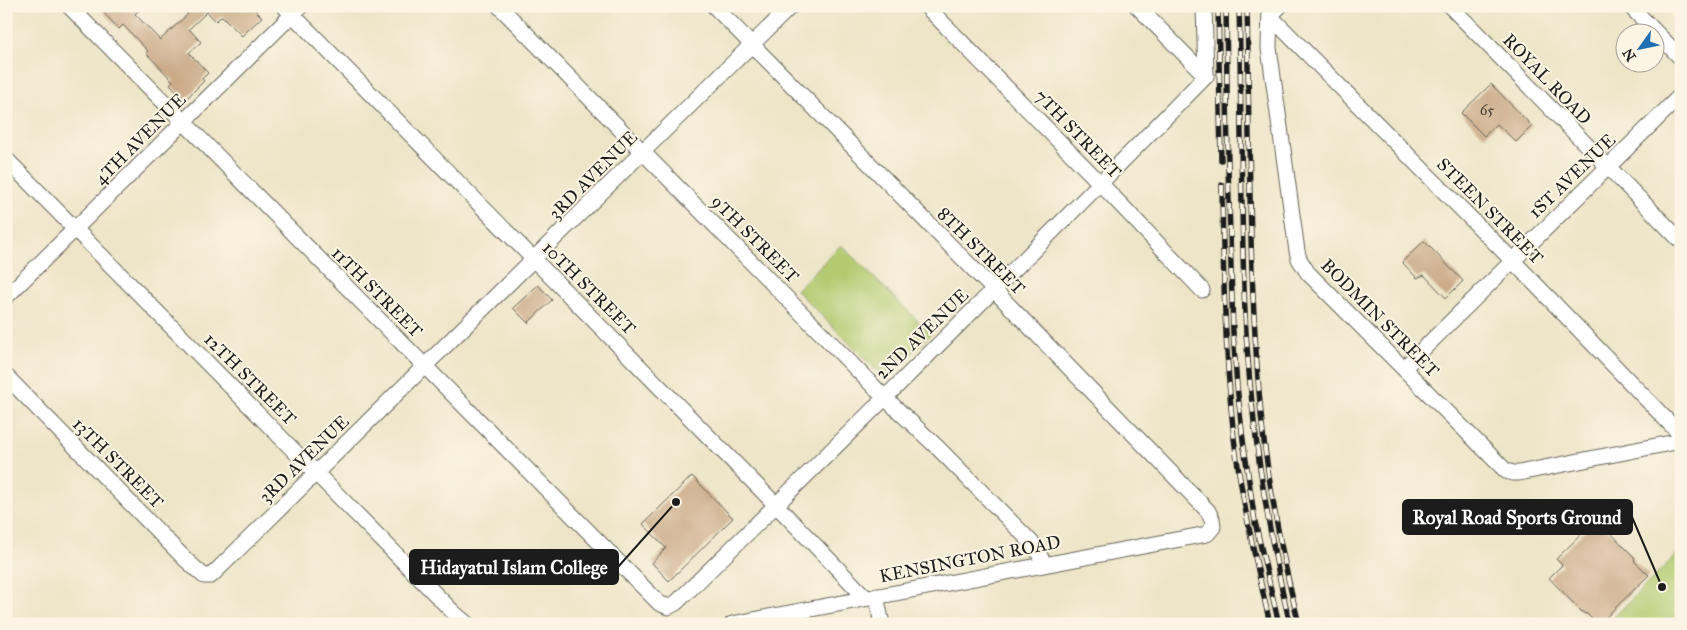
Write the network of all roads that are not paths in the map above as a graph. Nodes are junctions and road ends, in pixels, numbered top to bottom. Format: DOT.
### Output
graph roads {
  1 [pos="69,6"];
  2 [pos="499,6"];
  3 [pos="714,6"];
  4 [pos="791,6"];
  5 [pos="926,6"];
  6 [pos="1137,6"];
  7 [pos="1204,6"];
  8 [pos="1450,6"];
  9 [pos="1630,6"];
  10 [pos="292,9"];
  11 [pos="1273,10"];
  12 [pos="752,45"];
  13 [pos="1681,58"];
  14 [pos="1206,76"];
  15 [pos="1681,95"];
  16 [pos="184,122"];
  17 [pos="643,152"];
  18 [pos="6,159"];
  19 [pos="1608,168"];
  20 [pos="1101,184"];
  21 [pos="76,229"];
  22 [pos="1681,241"];
  23 [pos="534,260"];
  24 [pos="1513,261"];
  25 [pos="994,290"];
  26 [pos="1202,290"];
  27 [pos="6,297"];
  28 [pos="425,367"];
  29 [pos="1404,368"];
  30 [pos="6,376"];
  31 [pos="884,397"];
  32 [pos="1681,435"];
  33 [pos="1681,441"];
  34 [pos="316,474"];
  35 [pos="776,505"];
  36 [pos="1212,527"];
  37 [pos="1043,564"];
  38 [pos="204,576"];
  39 [pos="871,597"];
  40 [pos="659,603"];
  41 [pos="468,624"];
  42 [pos="732,624"];
  43 [pos="882,624"];
  1 -- 16 [label="street, 11TH STREET"];
  2 -- 17 [label="street, 9TH STREET"];
  3 -- 12 [label="street, 8TH STREET"];
  4 -- 12 [label="street, 3RD AVENUE"];
  5 -- 20 [label="street, 7TH STREET"];
  6 -- 14 [label="street"];
  7 -- 14 [label="street"];
  8 -- 19 [label="street, ROYAL ROAD"];
  9 -- 13 [label="street"];
  10 -- 16 [label="street, 4TH AVENUE"];
  10 -- 23 [label="street, 10TH STREET"];
  11 -- 24 [label="street, STEEN STREET"];
  11 -- 29 [label="street, BODMIN STREET"];
  12 -- 17 [label="street, 3RD AVENUE"];
  12 -- 25 [label="street, 8TH STREET"];
  14 -- 20 [label="street, 2ND AVENUE"];
  15 -- 19 [label="street, 1ST AVENUE"];
  16 -- 21 [label="street, 4TH AVENUE"];
  16 -- 28 [label="street, 11TH STREET"];
  17 -- 23 [label="street, 3RD AVENUE"];
  17 -- 31 [label="street, 9TH STREET"];
  18 -- 21 [label="street, 12TH STREET"];
  19 -- 22 [label="street, ROYAL ROAD"];
  19 -- 24 [label="street, 1ST AVENUE"];
  20 -- 25 [label="street, 2ND AVENUE"];
  20 -- 26 [label="street, 7TH STREET"];
  21 -- 27 [label="street, 4TH AVENUE"];
  21 -- 34 [label="street, 12TH STREET"];
  23 -- 28 [label="street, 3RD AVENUE"];
  23 -- 35 [label="street, 10TH STREET"];
  24 -- 29 [label="street, 1ST AVENUE"];
  24 -- 32 [label="street, STEEN STREET"];
  25 -- 31 [label="street, 2ND AVENUE"];
  25 -- 36 [label="street, 8TH STREET"];
  28 -- 34 [label="street, 3RD AVENUE"];
  28 -- 40 [label="street, 11TH STREET"];
  29 -- 33 [label="street, BODMIN STREET"];
  30 -- 38 [label="street, 13TH STREET"];
  31 -- 35 [label="street, 2ND AVENUE"];
  31 -- 37 [label="street, 9TH STREET"];
  34 -- 38 [label="street, 3RD AVENUE"];
  34 -- 41 [label="street, 12TH STREET"];
  35 -- 39 [label="street, 10TH STREET"];
  35 -- 40 [label="street, 2ND AVENUE"];
  36 -- 37 [label="street, KENSINGTON ROAD"];
  37 -- 39 [label="street, KENSINGTON ROAD"];
  39 -- 42 [label="street, KENSINGTON ROAD"];
  39 -- 43 [label="street"];
}
